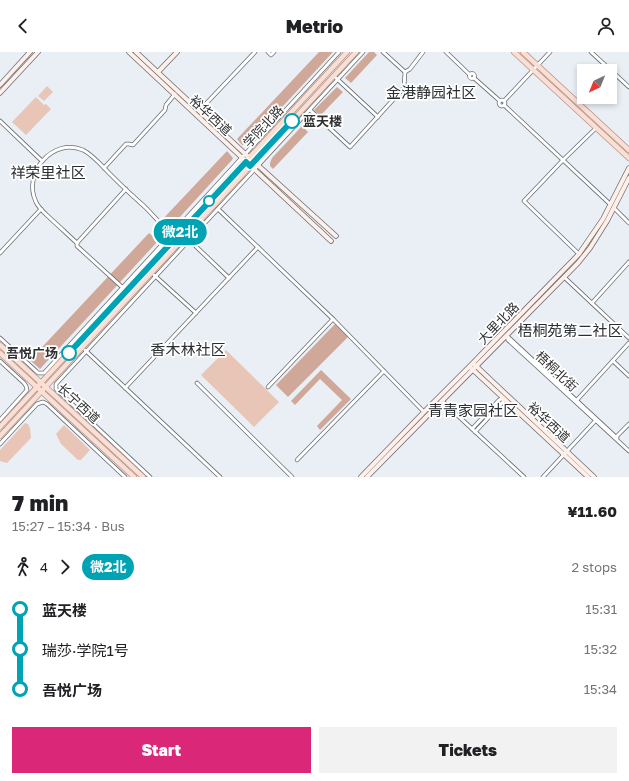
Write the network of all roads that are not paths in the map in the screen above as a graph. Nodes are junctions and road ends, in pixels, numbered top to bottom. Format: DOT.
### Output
graph roads {
  1 [pos="30,52"];
  2 [pos="38,52"];
  3 [pos="129,52"];
  4 [pos="136,52"];
  5 [pos="177,52"];
  6 [pos="255,52"];
  7 [pos="268,52"];
  8 [pos="274,52"];
  9 [pos="339,52"];
  10 [pos="347,52"];
  11 [pos="356,52"];
  12 [pos="363,52"];
  13 [pos="383,52"];
  14 [pos="423,52"];
  15 [pos="446,52"];
  16 [pos="514,52"];
  17 [pos="523,52"];
  18 [pos="550,52"];
  19 [pos="591,52"];
  20 [pos="538,65"];
  21 [pos="324,68"];
  22 [pos="533,69"];
  23 [pos="158,72"];
  24 [pos="329,72"];
  25 [pos="405,72"];
  26 [pos="333,76"];
  27 [pos="338,79"];
  28 [pos="0,85"];
  29 [pos="629,87"];
  30 [pos="0,93"];
  31 [pos="176,93"];
  32 [pos="502,101"];
  33 [pos="306,106"];
  34 [pos="310,110"];
  35 [pos="200,111"];
  36 [pos="378,117"];
  37 [pos="0,122"];
  38 [pos="596,128"];
  39 [pos="629,150"];
  40 [pos="246,153"];
  41 [pos="250,157"];
  42 [pos="629,158"];
  43 [pos="244,160"];
  44 [pos="563,160"];
  45 [pos="42,161"];
  46 [pos="254,161"];
  47 [pos="259,165"];
  48 [pos="250,166"];
  49 [pos="104,168"];
  50 [pos="629,168"];
  51 [pos="255,170"];
  52 [pos="629,178"];
  53 [pos="126,189"];
  54 [pos="213,205"];
  55 [pos="612,206"];
  56 [pos="41,209"];
  57 [pos="218,210"];
  58 [pos="629,222"];
  59 [pos="171,234"];
  60 [pos="185,236"];
  61 [pos="336,236"];
  62 [pos="189,240"];
  63 [pos="332,241"];
  64 [pos="77,243"];
  65 [pos="258,247"];
  66 [pos="0,253"];
  67 [pos="579,254"];
  68 [pos="629,262"];
  69 [pos="145,266"];
  70 [pos="153,274"];
  71 [pos="564,277"];
  72 [pos="229,278"];
  73 [pos="122,288"];
  74 [pos="592,303"];
  75 [pos="196,313"];
  76 [pos="333,319"];
  77 [pos="507,336"];
  78 [pos="0,338"];
  79 [pos="629,338"];
  80 [pos="629,343"];
  81 [pos="0,345"];
  82 [pos="84,349"];
  83 [pos="0,353"];
  84 [pos="0,361"];
  85 [pos="613,361"];
  86 [pos="473,367"];
  87 [pos="384,371"];
  88 [pos="629,376"];
  89 [pos="40,383"];
  90 [pos="197,383"];
  91 [pos="37,387"];
  92 [pos="45,387"];
  93 [pos="268,387"];
  94 [pos="125,388"];
  95 [pos="42,391"];
  96 [pos="503,398"];
  97 [pos="441,401"];
  98 [pos="576,401"];
  99 [pos="424,412"];
  100 [pos="0,420"];
  101 [pos="596,420"];
  102 [pos="629,424"];
  103 [pos="0,427"];
  104 [pos="474,431"];
  105 [pos="0,436"];
  106 [pos="616,438"];
  107 [pos="0,444"];
  108 [pos="629,450"];
  109 [pos="565,453"];
  110 [pos="297,460"];
  111 [pos="368,475"];
  112 [pos="125,477"];
  113 [pos="134,477"];
  114 [pos="143,477"];
  115 [pos="150,477"];
  116 [pos="220,477"];
  117 [pos="292,477"];
  118 [pos="361,477"];
  119 [pos="524,477"];
  120 [pos="543,477"];
  121 [pos="588,477"];
  122 [pos="594,477"];
  1 -- 28 [label="main road"];
  2 -- 30 [label="main road"];
  3 -- 31 [label="main road, 裕华西道"];
  4 -- 23 [label="main road, 裕华西道"];
  5 -- 23 [label="main road"];
  6 -- 35 [label="street"];
  7 -- 8 [label="street"];
  9 -- 21 [label="street"];
  10 -- 24 [label="main road, 学院北路"];
  11 -- 26 [label="main road, 学院北路"];
  12 -- 27 [label="street"];
  13 -- 25 [label="street"];
  14 -- 25 [label="street"];
  15 -- 32 [label="street"];
  16 -- 22 [label="main road"];
  17 -- 20 [label="main road"];
  18 -- 20 [label="street"];
  19 -- 29 [label="street"];
  20 -- 22 [label="street"];
  20 -- 39 [label="main road"];
  21 -- 24 [label="street"];
  21 -- 40 [label="street"];
  22 -- 32 [label="street"];
  22 -- 38 [label="main road"];
  23 -- 31 [label="main road, 裕华西道"];
  24 -- 26 [label="main road"];
  24 -- 41 [label="main road, 学院北路"];
  25 -- 36 [label="street"];
  26 -- 27 [label="street"];
  26 -- 33 [label="main road, 学院北路"];
  27 -- 34 [label="street"];
  27 -- 36 [label="street"];
  31 -- 35 [label="main road, 裕华西道"];
  31 -- 43 [label="main road, 裕华西道"];
  31 -- 49 [label="street"];
  32 -- 44 [label="street"];
  33 -- 34 [label="street"];
  33 -- 46 [label="main road, 学院北路"];
  34 -- 36 [label="street"];
  34 -- 47 [label="street"];
  35 -- 40 [label="main road, 裕华西道"];
  37 -- 45 [label="street"];
  38 -- 42 [label="main road"];
  38 -- 44 [label="street"];
  40 -- 41 [label="main road, 裕华西道"];
  40 -- 43 [label="street"];
  41 -- 43 [label="main road, 学院北路"];
  41 -- 46 [label="main road, 裕华西道"];
  43 -- 48 [label="main road, 裕华西道"];
  43 -- 59 [label="street"];
  43 -- 69 [label="main road, 学院北路"];
  44 -- 55 [label="street"];
  44 -- 67 [label="street"];
  45 -- 49 [label="street"];
  45 -- 56 [label="street"];
  46 -- 47 [label="main road, 裕华西道"];
  46 -- 48 [label="main road, 学院北路"];
  47 -- 51 [label="street"];
  47 -- 61 [label="main road, 裕华西道"];
  48 -- 51 [label="main road, 裕华西道"];
  48 -- 54 [label="main road, 学院北路"];
  49 -- 53 [label="street"];
  50 -- 55 [label="main road, 大里北路"];
  51 -- 57 [label="street"];
  51 -- 63 [label="main road, 裕华西道"];
  52 -- 55 [label="main road, 大里北路"];
  53 -- 59 [label="street"];
  53 -- 64 [label="street"];
  54 -- 57 [label="street"];
  54 -- 60 [label="main road, 学院北路"];
  55 -- 58 [label="street"];
  55 -- 67 [label="main road, 大里北路"];
  55 -- 71 [label="main road, 大里北路"];
  56 -- 64 [label="street"];
  56 -- 66 [label="street"];
  57 -- 62 [label="street"];
  57 -- 65 [label="street"];
  59 -- 69 [label="street"];
  60 -- 62 [label="street"];
  60 -- 70 [label="main road, 学院北路"];
  62 -- 70 [label="street"];
  62 -- 72 [label="street"];
  64 -- 73 [label="street"];
  65 -- 72 [label="street"];
  65 -- 76 [label="street"];
  67 -- 86 [label="main road, 大里北路"];
  68 -- 74 [label="street"];
  69 -- 70 [label="main road"];
  69 -- 73 [label="street"];
  69 -- 89 [label="main road, 学院北路"];
  70 -- 75 [label="street"];
  70 -- 82 [label="main road, 学院北路"];
  71 -- 74 [label="street"];
  71 -- 77 [label="main road, 大里北路"];
  72 -- 75 [label="street"];
  73 -- 78 [label="street"];
  74 -- 79 [label="street"];
  75 -- 94 [label="street"];
  76 -- 87 [label="street"];
  76 -- 93 [label="street"];
  77 -- 86 [label="main road, 大里北路"];
  77 -- 98 [label="street, 梧桐北街"];
  80 -- 85 [label="street"];
  81 -- 89 [label="main road, 长宁西道"];
  82 -- 92 [label="main road, 学院北路"];
  82 -- 94 [label="street"];
  82 -- 115 [label="street"];
  83 -- 91 [label="main road, 长宁西道"];
  84 -- 100 [label="street"];
  85 -- 88 [label="street"];
  85 -- 98 [label="street"];
  86 -- 96 [label="main road, 裕华西道"];
  86 -- 97 [label="main road, 大里北路"];
  86 -- 99 [label="main road, 大里北路"];
  86 -- 109 [label="main road, 裕华西道"];
  87 -- 99 [label="street"];
  87 -- 110 [label="street"];
  89 -- 91 [label="main road, 学院北路"];
  89 -- 92 [label="main road, 长宁西道"];
  90 -- 117 [label="street"];
  91 -- 95 [label="main road, 长宁西道"];
  91 -- 103 [label="main road, 学院北路"];
  92 -- 95 [label="main road, 学院北路"];
  92 -- 114 [label="main road, 长宁西道"];
  94 -- 116 [label="street"];
  95 -- 105 [label="main road, 学院北路"];
  95 -- 113 [label="main road, 长宁西道"];
  96 -- 104 [label="street"];
  96 -- 109 [label="main road, 裕华西道"];
  97 -- 104 [label="street"];
  97 -- 111 [label="main road, 大里北路"];
  98 -- 101 [label="street, 梧桐北街"];
  99 -- 111 [label="main road, 大里北路"];
  101 -- 106 [label="street, 梧桐北街"];
  101 -- 109 [label="street"];
  102 -- 106 [label="street"];
  104 -- 119 [label="street"];
  106 -- 108 [label="street, 梧桐北街"];
  107 -- 112 [label="street"];
  109 -- 120 [label="street"];
  109 -- 121 [label="main road, 裕华西道"];
  109 -- 122 [label="main road, 裕华西道"];
  111 -- 118 [label="main road, 大里北路"];
}
